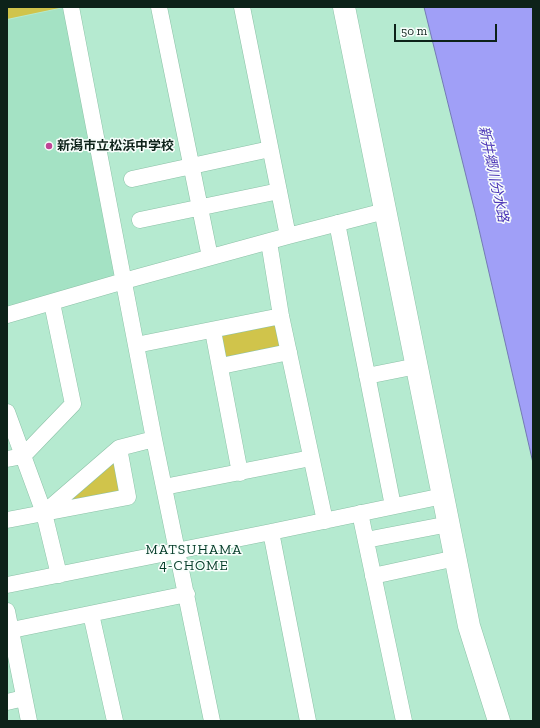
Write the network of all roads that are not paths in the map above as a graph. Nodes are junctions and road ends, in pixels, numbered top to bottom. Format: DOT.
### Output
graph roads {
  1 [pos="71,7"];
  2 [pos="159,7"];
  3 [pos="242,7"];
  4 [pos="344,7"];
  5 [pos="270,149"];
  6 [pos="192,166"];
  7 [pos="132,179"];
  8 [pos="279,191"];
  9 [pos="200,207"];
  10 [pos="386,211"];
  11 [pos="140,220"];
  12 [pos="337,223"];
  13 [pos="288,236"];
  14 [pos="269,242"];
  15 [pos="210,257"];
  16 [pos="124,281"];
  17 [pos="52,303"];
  18 [pos="7,315"];
  19 [pos="281,316"];
  20 [pos="213,330"];
  21 [pos="136,345"];
  22 [pos="289,352"];
  23 [pos="221,366"];
  24 [pos="417,366"];
  25 [pos="367,376"];
  26 [pos="7,412"];
  27 [pos="154,439"];
  28 [pos="119,448"];
  29 [pos="23,456"];
  30 [pos="311,458"];
  31 [pos="7,459"];
  32 [pos="240,473"];
  33 [pos="164,487"];
  34 [pos="443,496"];
  35 [pos="393,506"];
  36 [pos="44,513"];
  37 [pos="360,513"];
  38 [pos="7,520"];
  39 [pos="325,521"];
  40 [pos="449,524"];
  41 [pos="271,532"];
  42 [pos="366,540"];
  43 [pos="177,550"];
  44 [pos="456,558"];
  45 [pos="59,575"];
  46 [pos="373,576"];
  47 [pos="7,585"];
  48 [pos="187,594"];
  49 [pos="7,611"];
  50 [pos="92,614"];
  51 [pos="9,630"];
  52 [pos="24,698"];
  53 [pos="7,702"];
  54 [pos="28,721"];
  55 [pos="115,721"];
  56 [pos="212,721"];
  57 [pos="308,721"];
  58 [pos="404,721"];
  59 [pos="500,721"];
  1 -- 16 [label="street"];
  2 -- 6 [label="street"];
  3 -- 5 [label="street"];
  4 -- 10 [label="street"];
  5 -- 6 [label="street"];
  5 -- 8 [label="street"];
  6 -- 7 [label="street"];
  6 -- 9 [label="street"];
  8 -- 9 [label="street"];
  8 -- 13 [label="street"];
  9 -- 11 [label="street"];
  9 -- 15 [label="street"];
  10 -- 12 [label="street"];
  10 -- 24 [label="street"];
  12 -- 13 [label="street"];
  12 -- 25 [label="street"];
  13 -- 14 [label="street"];
  14 -- 15 [label="street"];
  14 -- 19 [label="street"];
  15 -- 16 [label="street"];
  16 -- 17 [label="street"];
  16 -- 21 [label="street"];
  17 -- 18 [label="street"];
  17 -- 29 [label="street"];
  19 -- 20 [label="street"];
  19 -- 22 [label="street"];
  20 -- 21 [label="street"];
  20 -- 23 [label="street"];
  21 -- 27 [label="street"];
  22 -- 23 [label="street"];
  22 -- 30 [label="street"];
  23 -- 32 [label="street"];
  24 -- 25 [label="street"];
  24 -- 34 [label="street"];
  25 -- 35 [label="street"];
  26 -- 29 [label="street"];
  27 -- 28 [label="street"];
  27 -- 33 [label="street"];
  28 -- 36 [label="street"];
  28 -- 36 [label="street"];
  29 -- 31 [label="street"];
  29 -- 36 [label="street"];
  30 -- 32 [label="street"];
  30 -- 39 [label="street"];
  32 -- 33 [label="street"];
  33 -- 43 [label="street"];
  34 -- 35 [label="street"];
  34 -- 40 [label="street"];
  35 -- 37 [label="street"];
  36 -- 38 [label="street"];
  36 -- 45 [label="street"];
  37 -- 39 [label="street"];
  37 -- 42 [label="street"];
  39 -- 41 [label="street"];
  40 -- 42 [label="street"];
  40 -- 44 [label="street"];
  41 -- 43 [label="street"];
  41 -- 57 [label="street"];
  42 -- 46 [label="street"];
  43 -- 45 [label="street"];
  43 -- 48 [label="street"];
  44 -- 46 [label="street"];
  44 -- 59 [label="street"];
  45 -- 47 [label="street"];
  46 -- 58 [label="street"];
  48 -- 50 [label="street"];
  48 -- 56 [label="street"];
  49 -- 51 [label="street"];
  50 -- 51 [label="street"];
  50 -- 55 [label="street"];
  51 -- 52 [label="street"];
  52 -- 53 [label="street"];
  52 -- 54 [label="street"];
}
